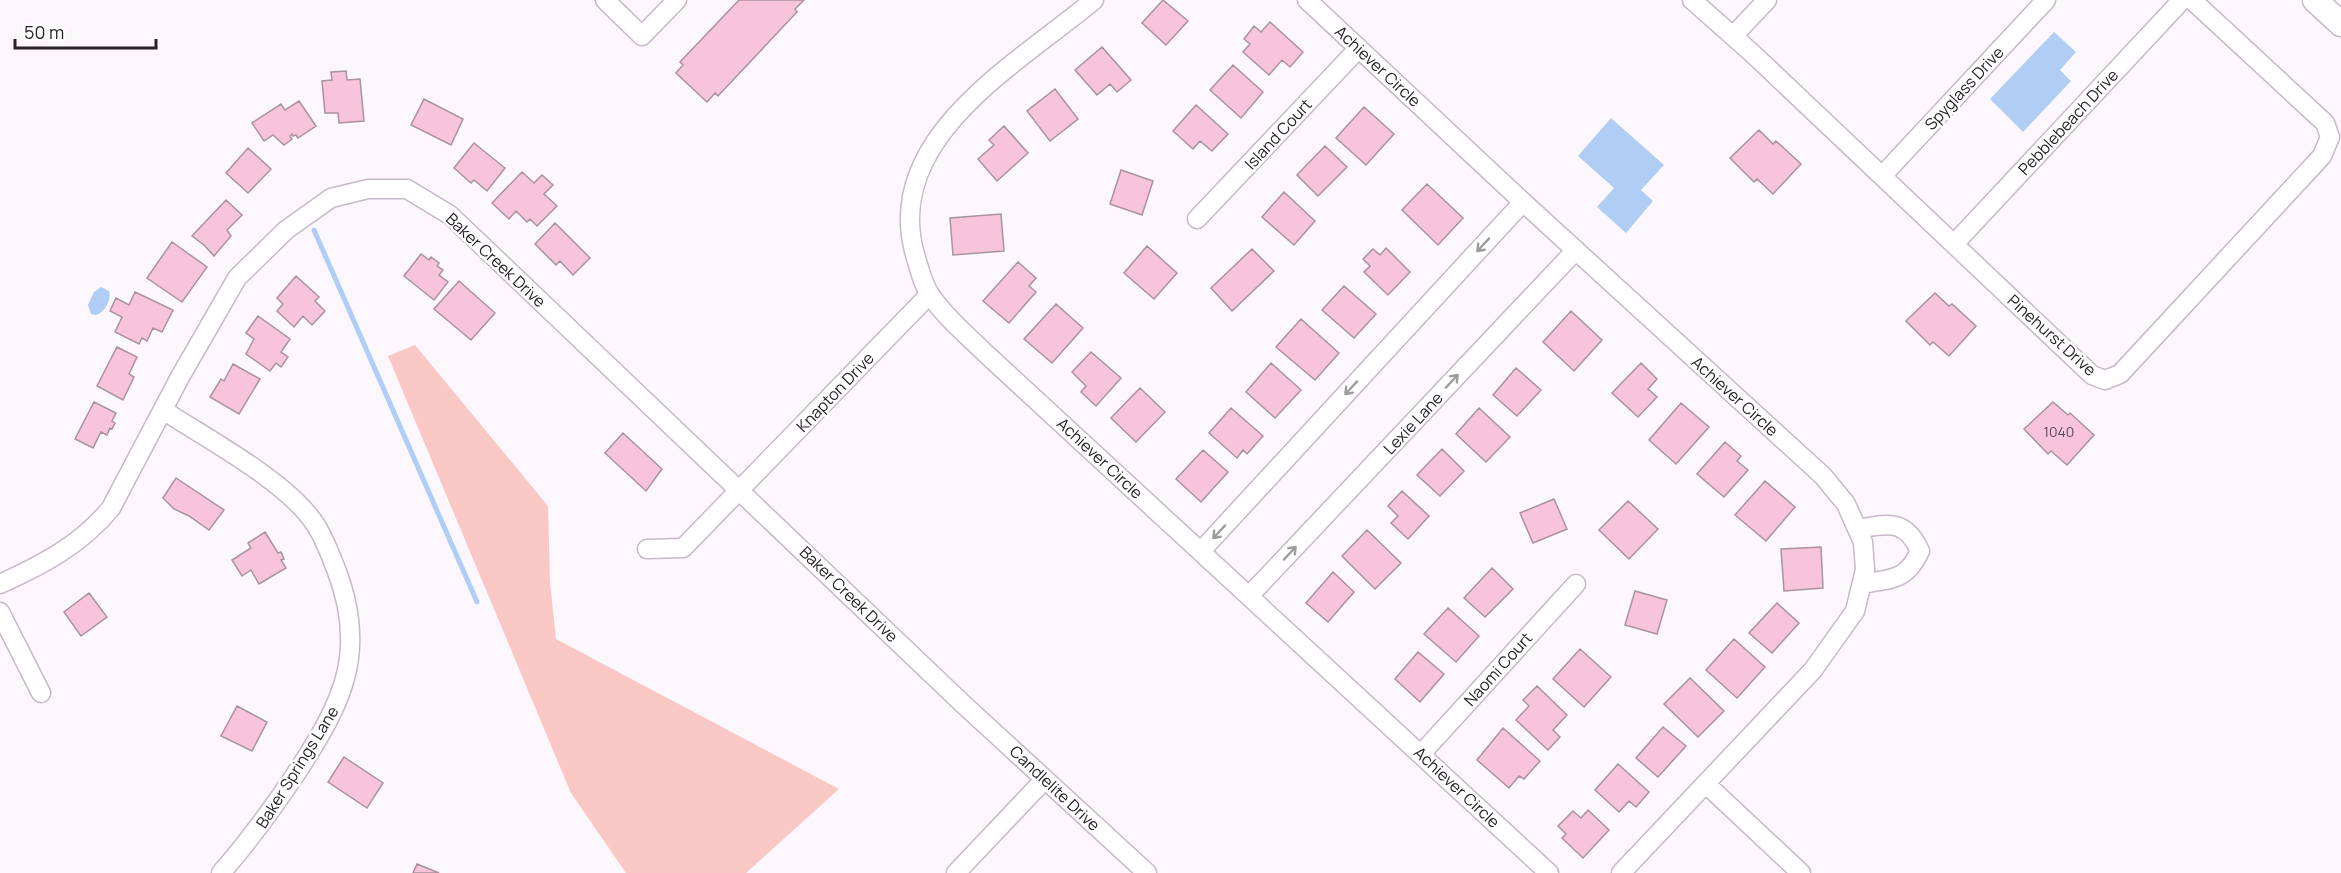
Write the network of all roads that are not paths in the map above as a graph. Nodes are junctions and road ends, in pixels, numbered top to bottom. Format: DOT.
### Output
graph roads {
  1 [pos="605,0"];
  2 [pos="677,0"];
  3 [pos="1094,0"];
  4 [pos="1307,0"];
  5 [pos="1692,0"];
  6 [pos="1767,0"];
  7 [pos="2046,0"];
  8 [pos="2182,0"];
  9 [pos="2192,0"];
  10 [pos="2315,0"];
  11 [pos="2341,24"];
  12 [pos="1733,36"];
  13 [pos="1359,48"];
  14 [pos="1882,176"];
  15 [pos="1523,202"];
  16 [pos="1197,219"];
  17 [pos="1954,244"];
  18 [pos="1576,250"];
  19 [pos="929,295"];
  20 [pos="163,410"];
  21 [pos="740,489"];
  22 [pos="1857,529"];
  23 [pos="647,549"];
  24 [pos="1201,551"];
  25 [pos="0,584"];
  26 [pos="1576,584"];
  27 [pos="1862,584"];
  28 [pos="1249,596"];
  29 [pos="0,612"];
  30 [pos="41,693"];
  31 [pos="962,703"];
  32 [pos="1420,754"];
  33 [pos="1045,779"];
  34 [pos="1706,784"];
  35 [pos="221,873"];
  36 [pos="956,873"];
  37 [pos="1147,873"];
  38 [pos="1549,873"];
  39 [pos="1621,873"];
  40 [pos="1801,873"];
  1 -- 2 [label="street"];
  3 -- 19 [label="street, Achiever Circle"];
  4 -- 13 [label="street, Achiever Circle"];
  5 -- 12 [label="street, Pinehurst Drive"];
  6 -- 12 [label="street"];
  7 -- 14 [label="street, Spyglass Drive"];
  8 -- 17 [label="street, Pebblebeach Drive"];
  9 -- 17 [label="street, Pinehurst Drive"];
  10 -- 11 [label="main road"];
  12 -- 14 [label="street, Pinehurst Drive"];
  13 -- 15 [label="street, Achiever Circle"];
  13 -- 16 [label="street, Island Court"];
  14 -- 17 [label="street, Pinehurst Drive"];
  15 -- 18 [label="street, Achiever Circle"];
  15 -- 24 [label="street, one-way"];
  18 -- 22 [label="street, Achiever Circle"];
  28 -- 18 [label="street, Lexie Lane, one-way"];
  19 -- 21 [label="street, Knapton Drive"];
  19 -- 24 [label="street, Achiever Circle"];
  20 -- 21 [label="street, Baker Creek Drive"];
  20 -- 25 [label="street, Baker Creek Drive"];
  20 -- 35 [label="street, Baker Springs Lane"];
  21 -- 23 [label="street, Knapton Drive"];
  21 -- 31 [label="street, Baker Creek Drive"];
  22 -- 27 [label="street, Achiever Circle"];
  22 -- 27 [label="street"];
  24 -- 28 [label="street, Achiever Circle"];
  26 -- 32 [label="street, Naomi Court"];
  27 -- 34 [label="street, Achiever Circle"];
  28 -- 32 [label="street, Achiever Circle"];
  29 -- 30 [label="street"];
  31 -- 33 [label="street, Candlelite Drive"];
  32 -- 38 [label="street, Achiever Circle"];
  33 -- 36 [label="street"];
  33 -- 37 [label="street, Candlelite Drive"];
  34 -- 39 [label="street, Achiever Circle"];
  34 -- 40 [label="street"];
}
